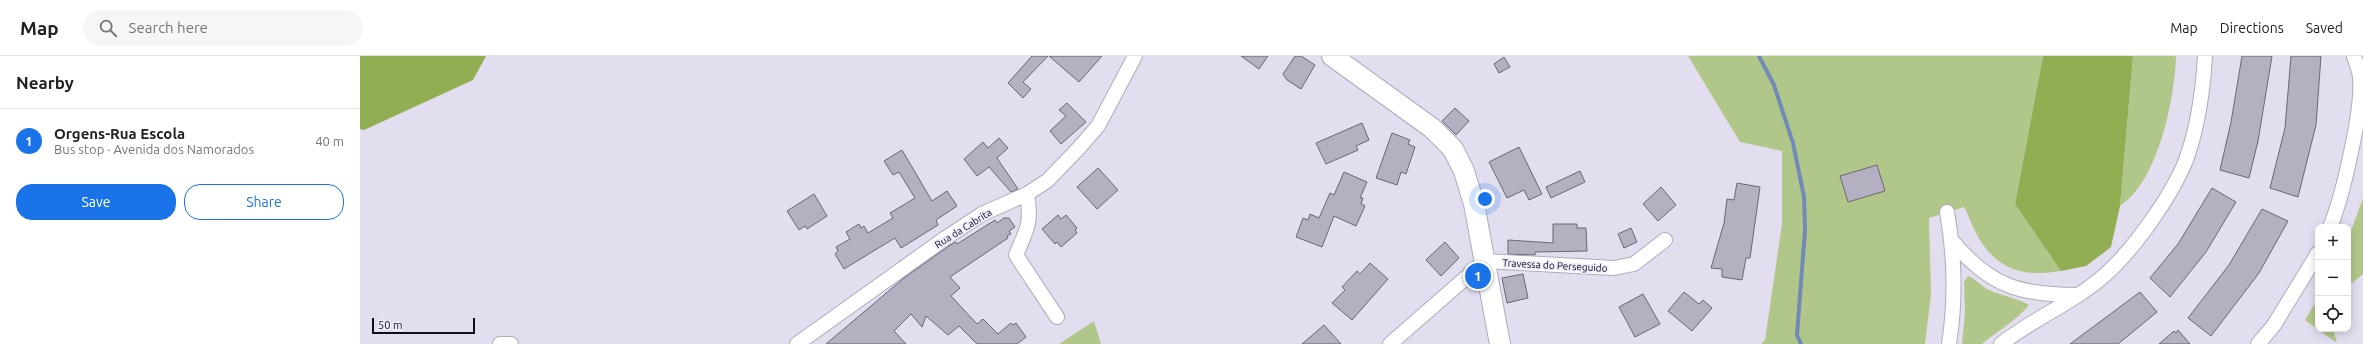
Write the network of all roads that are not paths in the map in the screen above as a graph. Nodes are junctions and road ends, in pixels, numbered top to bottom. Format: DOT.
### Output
graph roads {
  1 [pos="1135,56"];
  2 [pos="1332,56"];
  3 [pos="2205,56"];
  4 [pos="2354,56"];
  5 [pos="1027,194"];
  6 [pos="1947,212"];
  7 [pos="2331,224"];
  8 [pos="1666,240"];
  9 [pos="1953,242"];
  10 [pos="2315,259"];
  11 [pos="1485,261"];
  12 [pos="2077,294"];
  13 [pos="1057,317"];
  14 [pos="500,344"];
  15 [pos="510,344"];
  16 [pos="797,344"];
  17 [pos="1390,344"];
  18 [pos="1500,344"];
  19 [pos="1949,344"];
  20 [pos="2000,344"];
  21 [pos="2258,344"];
  1 -- 5 [label="street, Rua da Cabrita"];
  2 -- 11 [label="street"];
  3 -- 12 [label="street"];
  4 -- 7 [label="street"];
  5 -- 13 [label="street"];
  5 -- 16 [label="street, Rua da Cabrita"];
  6 -- 9 [label="street"];
  8 -- 11 [label="street, Travessa do Perseguido"];
  9 -- 12 [label="street"];
  9 -- 19 [label="street"];
  10 -- 21 [label="street"];
  11 -- 17 [label="street"];
  11 -- 18 [label="street"];
  12 -- 20 [label="street"];
  14 -- 15 [label="street"];
}
